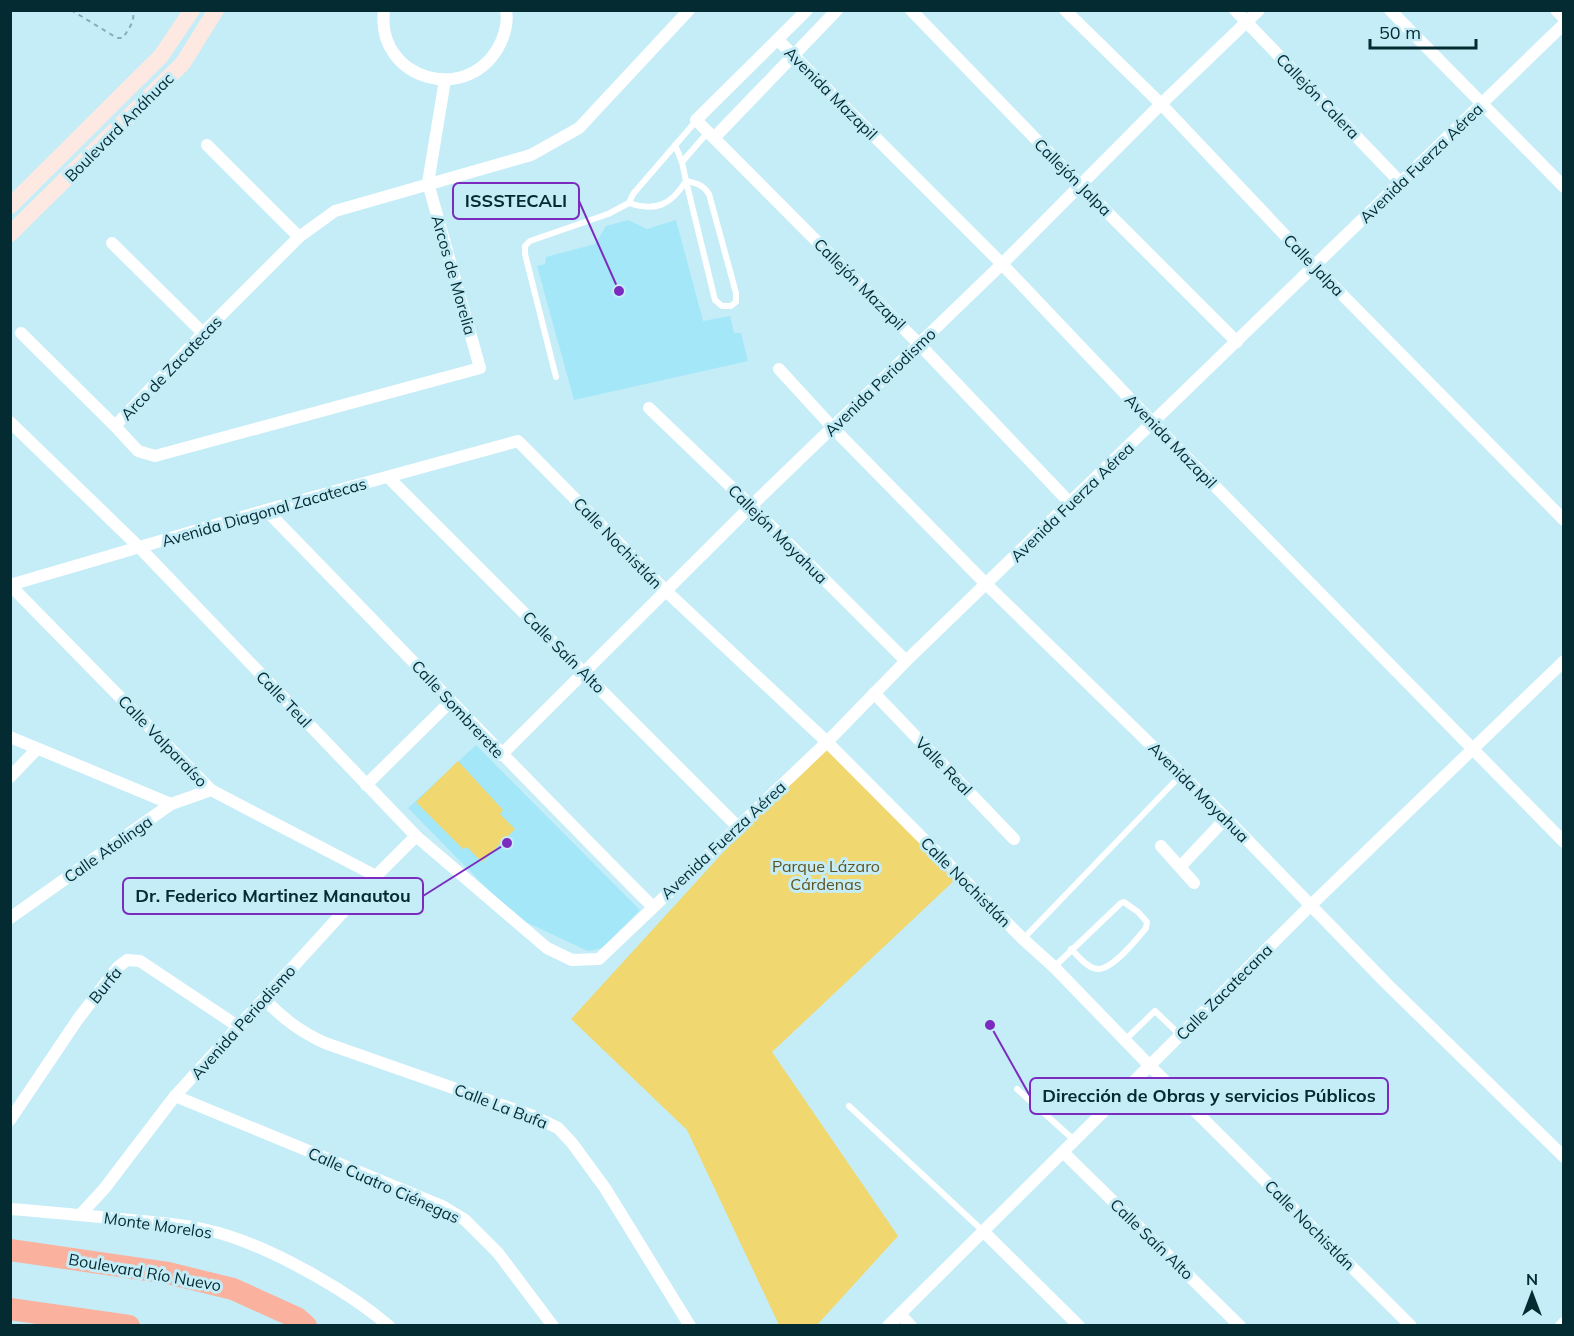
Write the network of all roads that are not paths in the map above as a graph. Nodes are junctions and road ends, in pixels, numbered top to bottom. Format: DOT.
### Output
graph roads {
  1 [pos="192,10"];
  2 [pos="216,10"];
  3 [pos="384,10"];
  4 [pos="506,10"];
  5 [pos="807,10"];
  6 [pos="837,10"];
  7 [pos="910,10"];
  8 [pos="1065,10"];
  9 [pos="1235,10"];
  10 [pos="1259,10"];
  11 [pos="1390,10"];
  12 [pos="1556,10"];
  13 [pos="685,12"];
  14 [pos="1563,18"];
  15 [pos="1247,23"];
  16 [pos="1563,24"];
  17 [pos="778,39"];
  18 [pos="794,55"];
  19 [pos="445,80"];
  20 [pos="1161,104"];
  21 [pos="1483,104"];
  22 [pos="696,120"];
  23 [pos="711,135"];
  24 [pos="207,145"];
  25 [pos="675,145"];
  26 [pos="682,162"];
  27 [pos="686,181"];
  28 [pos="1400,182"];
  29 [pos="428,183"];
  30 [pos="1080,185"];
  31 [pos="1563,187"];
  32 [pos="629,203"];
  33 [pos="10,206"];
  34 [pos="10,234"];
  35 [pos="299,237"];
  36 [pos="112,243"];
  37 [pos="1002,264"];
  38 [pos="1314,266"];
  39 [pos="21,333"];
  40 [pos="203,333"];
  41 [pos="1237,342"];
  42 [pos="919,344"];
  43 [pos="480,368"];
  44 [pos="779,369"];
  45 [pos="556,376"];
  46 [pos="648,408"];
  47 [pos="10,422"];
  48 [pos="1153,423"];
  49 [pos="115,426"];
  50 [pos="833,428"];
  51 [pos="518,441"];
  52 [pos="388,478"];
  53 [pos="1070,503"];
  54 [pos="751,506"];
  55 [pos="266,510"];
  56 [pos="1563,520"];
  57 [pos="139,547"];
  58 [pos="987,584"];
  59 [pos="10,585"];
  60 [pos="666,591"];
  61 [pos="906,661"];
  62 [pos="1563,661"];
  63 [pos="585,672"];
  64 [pos="874,693"];
  65 [pos="451,701"];
  66 [pos="10,737"];
  67 [pos="827,742"];
  68 [pos="37,749"];
  69 [pos="1473,751"];
  70 [pos="501,755"];
  71 [pos="1182,775"];
  72 [pos="10,777"];
  73 [pos="366,785"];
  74 [pos="211,790"];
  75 [pos="171,804"];
  76 [pos="1226,818"];
  77 [pos="738,827"];
  78 [pos="416,836"];
  79 [pos="1014,839"];
  80 [pos="1563,842"];
  81 [pos="1161,846"];
  82 [pos="1180,867"];
  83 [pos="376,876"];
  84 [pos="1194,882"];
  85 [pos="1310,906"];
  86 [pos="653,907"];
  87 [pos="10,918"];
  88 [pos="1023,939"];
  89 [pos="1071,949"];
  90 [pos="572,960"];
  91 [pos="1054,967"];
  92 [pos="264,999"];
  93 [pos="239,1027"];
  94 [pos="1180,1035"];
  95 [pos="1124,1040"];
  96 [pos="1150,1066"];
  97 [pos="1017,1089"];
  98 [pos="176,1096"];
  99 [pos="849,1106"];
  100 [pos="10,1120"];
  101 [pos="1074,1141"];
  102 [pos="1063,1152"];
  103 [pos="1563,1157"];
  104 [pos="10,1209"];
  105 [pos="80,1215"];
  106 [pos="984,1232"];
  107 [pos="10,1250"];
  108 [pos="10,1309"];
  109 [pos="900,1314"];
  110 [pos="129,1326"];
  111 [pos="306,1326"];
  112 [pos="389,1326"];
  113 [pos="553,1326"];
  114 [pos="690,1326"];
  115 [pos="888,1326"];
  116 [pos="912,1326"];
  117 [pos="1079,1326"];
  118 [pos="1240,1326"];
  119 [pos="1411,1326"];
  1 -- 33 [label="main road, Boulevard Anáhuac"];
  2 -- 34 [label="main road, Boulevard Anáhuac"];
  3 -- 19 [label="street"];
  4 -- 19 [label="street"];
  5 -- 17 [label="street"];
  6 -- 18 [label="street"];
  7 -- 30 [label="street, Callejón Jalpa"];
  8 -- 20 [label="street, Calle Jalpa"];
  9 -- 15 [label="street, Callejón Calera"];
  10 -- 15 [label="street, Avenida Periodismo"];
  11 -- 21 [label="street"];
  12 -- 14 [label="street"];
  13 -- 29 [label="street, Arco de Zacatecas"];
  15 -- 20 [label="street, Avenida Periodismo"];
  15 -- 28 [label="street, Callejón Calera"];
  16 -- 21 [label="street, Avenida Fuerza Aérea"];
  17 -- 18 [label="street, Avenida Mazapil"];
  17 -- 22 [label="street"];
  18 -- 23 [label="street"];
  18 -- 37 [label="street, Avenida Mazapil"];
  19 -- 29 [label="street"];
  20 -- 30 [label="street, Avenida Periodismo"];
  20 -- 38 [label="street, Calle Jalpa"];
  21 -- 28 [label="street, Avenida Fuerza Aérea"];
  21 -- 31 [label="street"];
  22 -- 23 [label="street, Callejón Mazapil"];
  22 -- 25 [label="lane"];
  23 -- 26 [label="lane"];
  23 -- 42 [label="street, Callejón Mazapil"];
  24 -- 35 [label="street"];
  25 -- 26 [label="lane"];
  25 -- 32 [label="lane"];
  26 -- 27 [label="lane"];
  27 -- 27 [label="lane"];
  27 -- 32 [label="lane"];
  28 -- 38 [label="street, Avenida Fuerza Aérea"];
  29 -- 35 [label="street, Arco de Zacatecas"];
  29 -- 43 [label="street, Arcos de Morelia"];
  30 -- 37 [label="street, Avenida Periodismo"];
  30 -- 41 [label="street, Callejón Jalpa"];
  32 -- 45 [label="lane"];
  35 -- 40 [label="street, Arco de Zacatecas"];
  36 -- 40 [label="street"];
  37 -- 42 [label="street, Avenida Periodismo"];
  37 -- 48 [label="street, Avenida Mazapil"];
  38 -- 41 [label="street, Avenida Fuerza Aérea"];
  38 -- 56 [label="street, Calle Jalpa"];
  39 -- 49 [label="street"];
  40 -- 49 [label="street, Arco de Zacatecas"];
  41 -- 48 [label="street, Avenida Fuerza Aérea"];
  42 -- 50 [label="street, Avenida Periodismo"];
  42 -- 53 [label="street, Callejón Mazapil"];
  43 -- 49 [label="street, Arco de Zacatecas"];
  44 -- 50 [label="street, Avenida Moyahua"];
  46 -- 54 [label="street, Callejón Moyahua"];
  47 -- 57 [label="street, Calle Teul"];
  48 -- 53 [label="street, Avenida Fuerza Aérea"];
  48 -- 69 [label="street, Avenida Mazapil"];
  50 -- 54 [label="street, Avenida Periodismo"];
  50 -- 58 [label="street, Avenida Moyahua"];
  51 -- 52 [label="street, Avenida Diagonal Zacatecas"];
  51 -- 60 [label="street, Calle Nochistlán"];
  52 -- 55 [label="street, Avenida Diagonal Zacatecas"];
  52 -- 63 [label="street, Calle Saín Alto"];
  53 -- 58 [label="street, Avenida Fuerza Aérea"];
  54 -- 60 [label="street, Avenida Periodismo"];
  54 -- 61 [label="street, Callejón Moyahua"];
  55 -- 57 [label="street, Avenida Diagonal Zacatecas"];
  55 -- 65 [label="street, Calle Sombrerete"];
  57 -- 59 [label="street, Avenida Diagonal Zacatecas"];
  57 -- 73 [label="street, Calle Teul"];
  58 -- 61 [label="street, Avenida Fuerza Aérea"];
  58 -- 71 [label="street, Avenida Moyahua"];
  59 -- 74 [label="street, Calle Valparaíso"];
  60 -- 63 [label="street, Avenida Periodismo"];
  60 -- 67 [label="street, Calle Nochistlán"];
  61 -- 64 [label="street, Avenida Fuerza Aérea"];
  62 -- 69 [label="street, Calle Zacatecana"];
  63 -- 70 [label="street, Avenida Periodismo"];
  63 -- 77 [label="street, Calle Saín Alto"];
  64 -- 67 [label="street, Avenida Fuerza Aérea"];
  64 -- 79 [label="street, Valle Real"];
  65 -- 70 [label="street, Calle Sombrerete"];
  65 -- 73 [label="street"];
  66 -- 68 [label="street"];
  67 -- 77 [label="street, Avenida Fuerza Aérea"];
  67 -- 88 [label="street, Calle Nochistlán"];
  68 -- 72 [label="street"];
  68 -- 75 [label="street"];
  69 -- 80 [label="street, Avenida Mazapil"];
  69 -- 85 [label="street, Calle Zacatecana"];
  70 -- 86 [label="street, Calle Sombrerete"];
  71 -- 76 [label="street, Avenida Moyahua"];
  71 -- 88 [label="lane"];
  73 -- 78 [label="street, Calle Teul"];
  74 -- 75 [label="street, Calle Atolinga"];
  74 -- 83 [label="street, Calle Valparaíso"];
  75 -- 87 [label="street, Calle Atolinga"];
  76 -- 82 [label="street"];
  76 -- 85 [label="street, Avenida Moyahua"];
  77 -- 86 [label="street, Avenida Fuerza Aérea"];
  78 -- 83 [label="street, Avenida Periodismo"];
  78 -- 90 [label="street, Calle Teul"];
  81 -- 82 [label="street"];
  82 -- 84 [label="street"];
  83 -- 92 [label="street, Avenida Periodismo"];
  85 -- 94 [label="street, Calle Zacatecana"];
  85 -- 103 [label="street, Avenida Moyahua"];
  86 -- 90 [label="street, Avenida Fuerza Aérea"];
  88 -- 91 [label="street, Calle Nochistlán"];
  89 -- 89 [label="lane"];
  89 -- 91 [label="lane"];
  91 -- 95 [label="street, Calle Nochistlán"];
  92 -- 93 [label="street, Avenida Periodismo"];
  92 -- 114 [label="street, Calle La Bufa"];
  93 -- 98 [label="street, Avenida Periodismo"];
  93 -- 100 [label="street, Burfa"];
  94 -- 95 [label="lane"];
  94 -- 96 [label="street, Calle Zacatecana"];
  95 -- 96 [label="street, Calle Nochistlán"];
  96 -- 101 [label="street, Calle Zacatecana"];
  96 -- 119 [label="street, Calle Nochistlán"];
  97 -- 101 [label="lane"];
  98 -- 105 [label="street, Avenida Periodismo"];
  98 -- 113 [label="street, Calle Cuatro Ciénegas"];
  99 -- 106 [label="lane"];
  101 -- 102 [label="street, Calle Zacatecana"];
  102 -- 106 [label="street, Calle Zacatecana"];
  102 -- 118 [label="street, Calle Saín Alto"];
  104 -- 105 [label="street, Monte Morelos"];
  105 -- 112 [label="street, Monte Morelos"];
  106 -- 109 [label="street, Calle Zacatecana"];
  106 -- 117 [label="street"];
  107 -- 111 [label="highway, Boulevard Río Nuevo"];
  108 -- 110 [label="highway"];
  109 -- 115 [label="street, Calle Zacatecana"];
  109 -- 116 [label="street"];
}
